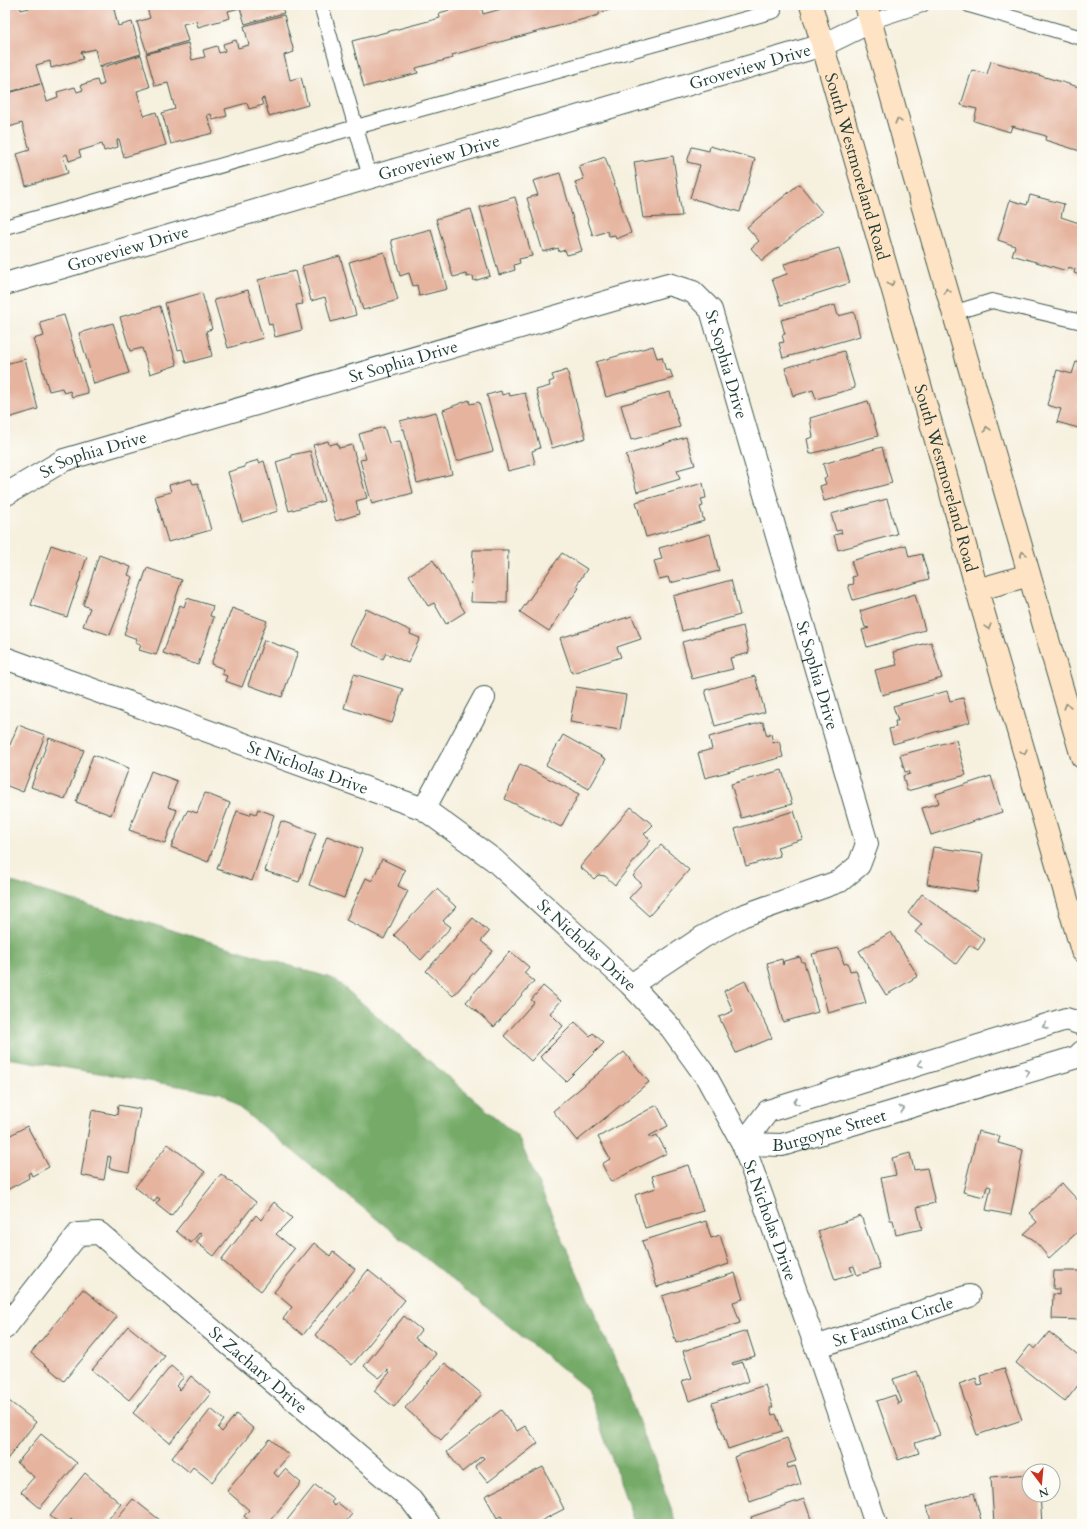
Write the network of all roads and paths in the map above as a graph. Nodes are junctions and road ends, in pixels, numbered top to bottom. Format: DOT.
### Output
graph roads {
  1 [pos="321,5"];
  2 [pos="772,5"];
  3 [pos="811,5"];
  4 [pos="922,5"];
  5 [pos="968,5"];
  6 [pos="868,14"];
  7 [pos="1082,38"];
  8 [pos="823,45"];
  9 [pos="356,127"];
  10 [pos="370,177"];
  11 [pos="5,227"];
  12 [pos="5,284"];
  13 [pos="953,313"];
  14 [pos="1082,322"];
  15 [pos="5,495"];
  16 [pos="1029,575"];
  17 [pos="977,590"];
  18 [pos="5,658"];
  19 [pos="484,698"];
  20 [pos="1082,757"];
  21 [pos="424,809"];
  22 [pos="1082,951"];
  23 [pos="631,985"];
  24 [pos="1082,1024"];
  25 [pos="1082,1052"];
  26 [pos="743,1144"];
  27 [pos="969,1296"];
  28 [pos="5,1328"];
  29 [pos="816,1347"];
  30 [pos="429,1524"];
  31 [pos="876,1524"];
  1 -- 9 [label="lane"];
  2 -- 9 [label="lane"];
  3 -- 8 [label="main road, South Westmoreland Road"];
  4 -- 6 [label="lane"];
  5 -- 7 [label="lane"];
  6 -- 8 [label="street, Groveview Drive"];
  13 -- 6 [label="main road, one-way"];
  8 -- 10 [label="street, Groveview Drive"];
  8 -- 17 [label="main road, South Westmoreland Road, one-way"];
  9 -- 10 [label="lane"];
  9 -- 11 [label="lane"];
  10 -- 12 [label="street, Groveview Drive"];
  13 -- 14 [label="lane"];
  16 -- 13 [label="main road, one-way"];
  15 -- 23 [label="street, St Sophia Drive"];
  16 -- 17 [label="main road"];
  20 -- 16 [label="main road, one-way"];
  17 -- 22 [label="main road, South Westmoreland Road, one-way"];
  18 -- 21 [label="street, St Nicholas Drive"];
  19 -- 21 [label="street"];
  21 -- 23 [label="street, St Nicholas Drive"];
  23 -- 26 [label="street, St Nicholas Drive"];
  24 -- 26 [label="street, Burgoyne Street, one-way"];
  26 -- 25 [label="street, Burgoyne Street, one-way"];
  26 -- 29 [label="street, St Nicholas Drive"];
  27 -- 29 [label="street, St Faustina Circle"];
  28 -- 30 [label="street, St Zachary Drive"];
  29 -- 31 [label="street, St Nicholas Drive"];
}
